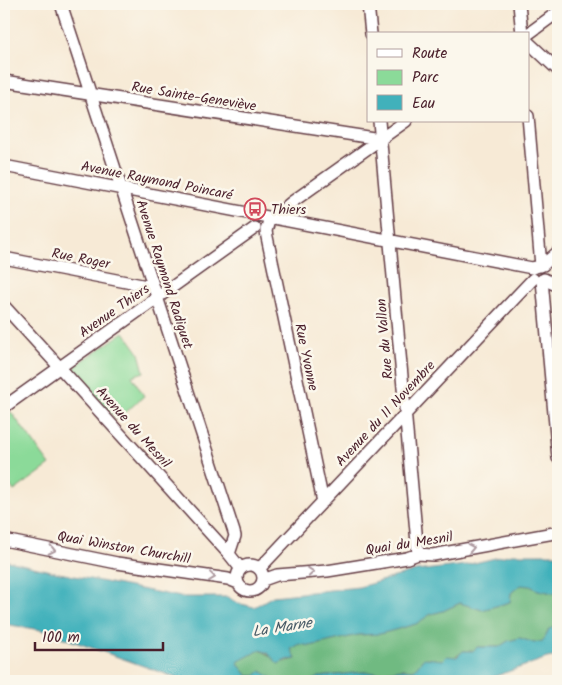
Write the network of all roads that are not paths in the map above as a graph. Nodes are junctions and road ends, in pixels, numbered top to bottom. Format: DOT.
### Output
graph roads {
  1 [pos="61,4"];
  2 [pos="368,4"];
  3 [pos="518,4"];
  4 [pos="558,12"];
  5 [pos="371,32"];
  6 [pos="522,32"];
  7 [pos="530,33"];
  8 [pos="530,44"];
  9 [pos="558,70"];
  10 [pos="4,81"];
  11 [pos="92,95"];
  12 [pos="379,122"];
  13 [pos="405,122"];
  14 [pos="528,122"];
  15 [pos="380,139"];
  16 [pos="4,166"];
  17 [pos="121,189"];
  18 [pos="257,215"];
  19 [pos="276,218"];
  20 [pos="261,230"];
  21 [pos="390,240"];
  22 [pos="558,252"];
  23 [pos="4,258"];
  24 [pos="539,273"];
  25 [pos="152,286"];
  26 [pos="558,286"];
  27 [pos="156,299"];
  28 [pos="4,306"];
  29 [pos="60,368"];
  30 [pos="4,407"];
  31 [pos="406,412"];
  32 [pos="558,458"];
  33 [pos="322,502"];
  34 [pos="558,531"];
  35 [pos="4,540"];
  36 [pos="229,554"];
  37 [pos="418,554"];
  38 [pos="241,569"];
  39 [pos="261,574"];
  40 [pos="238,583"];
  1 -- 11 [label="street, Avenue Raymond Radiguet"];
  2 -- 5 [label="street"];
  3 -- 6 [label="street"];
  4 -- 7 [label="street"];
  8 -- 9 [label="street"];
  10 -- 11 [label="street, Rue Sainte-Geneviève"];
  11 -- 15 [label="street, Rue Sainte-Geneviève"];
  11 -- 17 [label="street, Avenue Raymond Radiguet"];
  12 -- 15 [label="street, Rue du Vallon"];
  13 -- 15 [label="street"];
  14 -- 24 [label="street"];
  15 -- 19 [label="street"];
  15 -- 21 [label="street, Rue du Vallon"];
  16 -- 17 [label="street, Avenue Raymond Poincaré"];
  17 -- 18 [label="street, Avenue Raymond Poincaré"];
  17 -- 25 [label="street, Avenue Raymond Radiguet"];
  18 -- 19 [label="street, Avenue Raymond Poincaré"];
  18 -- 20 [label="street"];
  19 -- 20 [label="street, Rue Yvonne"];
  19 -- 21 [label="street, Avenue Raymond Poincaré"];
  20 -- 27 [label="street, Avenue Thiers"];
  20 -- 33 [label="street, Rue Yvonne"];
  21 -- 24 [label="street, Avenue Raymond Poincaré"];
  21 -- 31 [label="street, Rue du Vallon"];
  22 -- 24 [label="street, Avenue du 11 Novembre"];
  23 -- 25 [label="street, Rue Roger"];
  24 -- 26 [label="street, Avenue Raymond Poincaré"];
  24 -- 31 [label="street, Avenue du 11 Novembre"];
  24 -- 32 [label="street"];
  25 -- 27 [label="street, Avenue Raymond Radiguet"];
  27 -- 29 [label="street, Avenue Thiers"];
  27 -- 36 [label="street, Avenue Raymond Radiguet"];
  28 -- 29 [label="street, Avenue du Mesnil"];
  29 -- 30 [label="street, Avenue Thiers"];
  29 -- 36 [label="street, Avenue du Mesnil"];
  31 -- 33 [label="street, Avenue du 11 Novembre"];
  31 -- 37 [label="street, Rue du Vallon"];
  33 -- 39 [label="street, Avenue du 11 Novembre"];
  37 -- 34 [label="street, Quai du Mesnil, one-way"];
  35 -- 40 [label="street, Quai Winston Churchill, one-way"];
  36 -- 38 [label="street, Avenue du Mesnil"];
  39 -- 37 [label="street, Quai du Mesnil, one-way"];
  38 -- 39 [label="street"];
  38 -- 40 [label="street"];
  39 -- 40 [label="street"];
}
